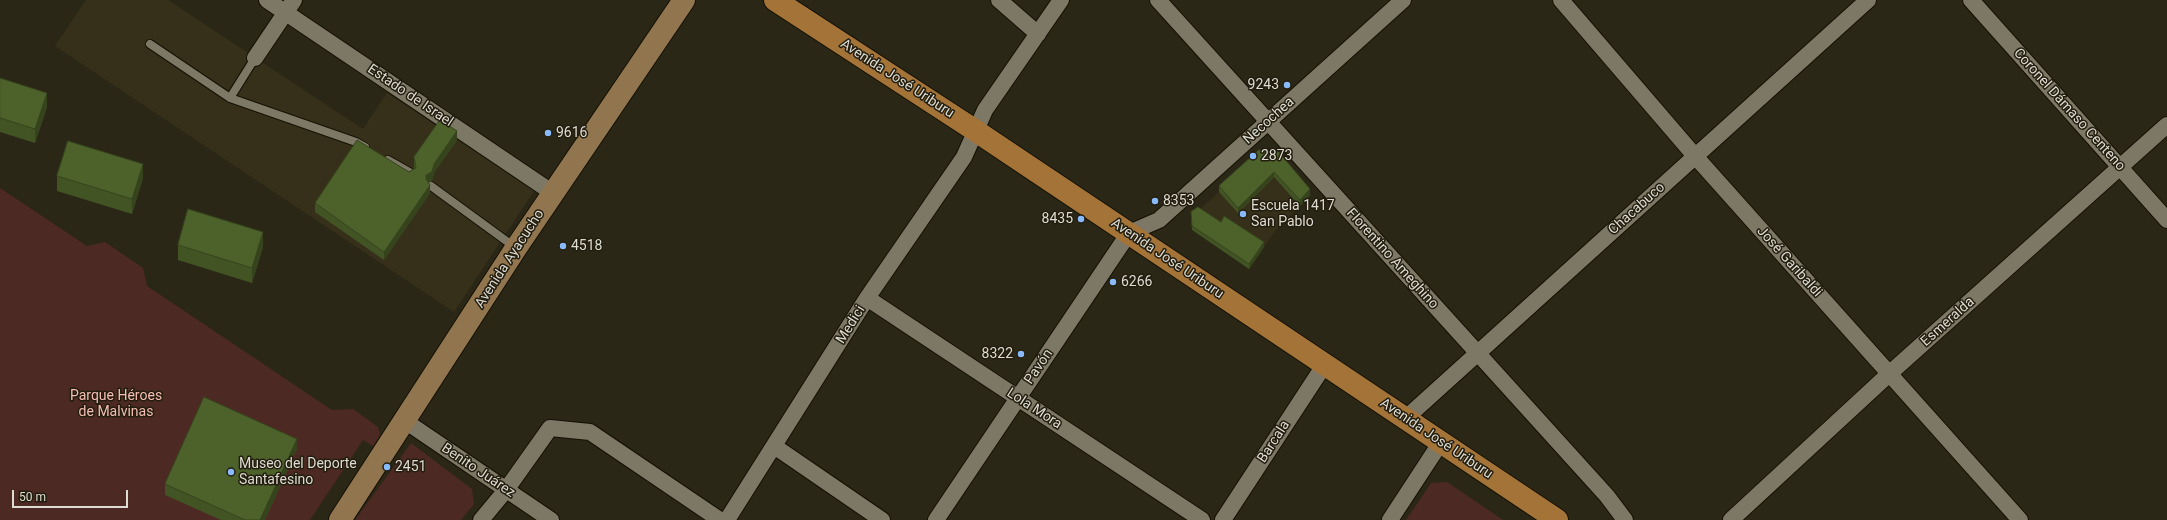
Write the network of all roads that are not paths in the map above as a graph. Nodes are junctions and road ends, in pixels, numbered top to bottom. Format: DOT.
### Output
graph roads {
  1 [pos="266,0"];
  2 [pos="684,0"];
  3 [pos="775,0"];
  4 [pos="999,0"];
  5 [pos="1061,0"];
  6 [pos="1158,0"];
  7 [pos="1404,0"];
  8 [pos="1562,0"];
  9 [pos="1868,0"];
  10 [pos="1971,0"];
  11 [pos="289,6"];
  12 [pos="1038,34"];
  13 [pos="150,44"];
  14 [pos="255,58"];
  15 [pos="230,98"];
  16 [pos="1268,122"];
  17 [pos="2167,126"];
  18 [pos="976,131"];
  19 [pos="1695,156"];
  20 [pos="2120,167"];
  21 [pos="412,173"];
  22 [pos="431,186"];
  23 [pos="554,193"];
  24 [pos="2167,220"];
  25 [pos="1129,233"];
  26 [pos="516,248"];
  27 [pos="867,298"];
  28 [pos="1478,353"];
  29 [pos="1326,364"];
  30 [pos="1889,374"];
  31 [pos="1018,398"];
  32 [pos="1406,418"];
  33 [pos="405,421"];
  34 [pos="1441,442"];
  35 [pos="774,446"];
  36 [pos="506,490"];
  37 [pos="340,520"];
  38 [pos="481,520"];
  39 [pos="551,520"];
  40 [pos="720,520"];
  41 [pos="727,520"];
  42 [pos="882,520"];
  43 [pos="936,520"];
  44 [pos="1202,520"];
  45 [pos="1222,520"];
  46 [pos="1390,520"];
  47 [pos="1557,520"];
  48 [pos="1624,520"];
  49 [pos="1731,520"];
  50 [pos="2020,520"];
  1 -- 11 [label="street, Estado de Israel"];
  2 -- 23 [label="main road, Avenida Ayacucho"];
  3 -- 18 [label="main road, Avenida José Uriburu"];
  4 -- 12 [label="street"];
  5 -- 12 [label="street, Medici"];
  6 -- 16 [label="street, Florentino Ameghino"];
  7 -- 16 [label="street, Necochea"];
  8 -- 19 [label="street, José Garibaldi"];
  9 -- 19 [label="street, Chacabuco"];
  10 -- 20 [label="street, Coronel Dámaso Centeno"];
  11 -- 14 [label="street"];
  11 -- 23 [label="street, Estado de Israel"];
  12 -- 18 [label="street, Medici"];
  13 -- 15 [label="lane"];
  14 -- 15 [label="lane"];
  15 -- 21 [label="lane"];
  16 -- 25 [label="street, Necochea"];
  16 -- 28 [label="street, Florentino Ameghino"];
  17 -- 20 [label="street, Esmeralda"];
  18 -- 25 [label="main road, Avenida José Uriburu"];
  18 -- 27 [label="street, Medici"];
  19 -- 28 [label="street, Chacabuco"];
  19 -- 30 [label="street, José Garibaldi"];
  20 -- 24 [label="street, Coronel Dámaso Centeno"];
  20 -- 30 [label="street, Esmeralda"];
  22 -- 26 [label="lane"];
  23 -- 26 [label="main road, Avenida Ayacucho"];
  25 -- 29 [label="main road, Avenida José Uriburu"];
  25 -- 31 [label="street, Pavón"];
  26 -- 33 [label="main road, Avenida Ayacucho"];
  27 -- 31 [label="street, Lola Mora"];
  27 -- 35 [label="street, Medici"];
  28 -- 32 [label="street, Chacabuco"];
  28 -- 48 [label="street, Florentino Ameghino"];
  29 -- 32 [label="main road, Avenida José Uriburu"];
  29 -- 45 [label="street, Barcala"];
  30 -- 49 [label="street, Esmeralda"];
  30 -- 50 [label="street, José Garibaldi"];
  31 -- 43 [label="street, Pavón"];
  31 -- 44 [label="street, Lola Mora"];
  32 -- 34 [label="main road, Avenida José Uriburu"];
  33 -- 36 [label="street, Benito Juárez"];
  33 -- 37 [label="main road, Avenida Ayacucho"];
  34 -- 46 [label="street"];
  34 -- 47 [label="main road, Avenida José Uriburu"];
  35 -- 41 [label="street, Medici"];
  35 -- 42 [label="street"];
  36 -- 38 [label="street"];
  36 -- 39 [label="street, Benito Juárez"];
  36 -- 40 [label="street"];
}
